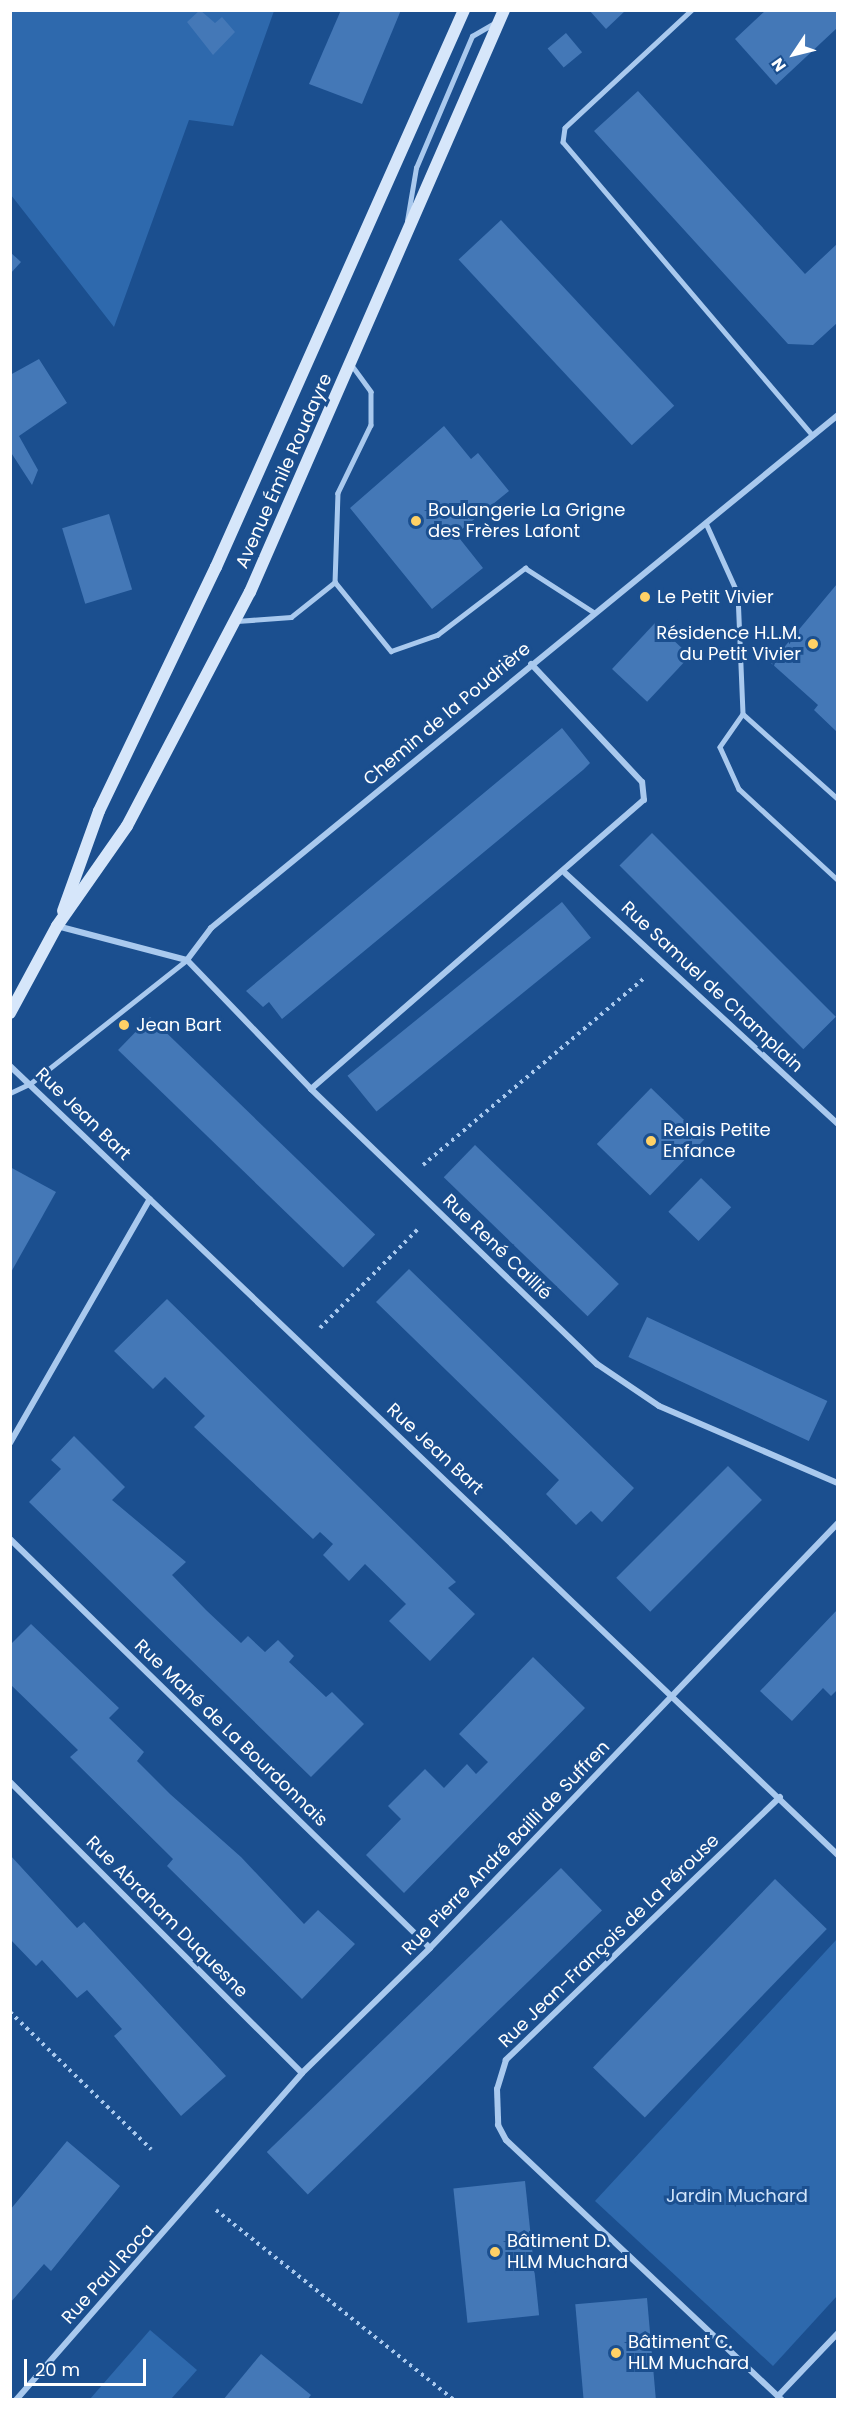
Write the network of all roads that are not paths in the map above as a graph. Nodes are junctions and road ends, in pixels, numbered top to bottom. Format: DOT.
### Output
graph roads {
  1 [pos="464,10"];
  2 [pos="692,10"];
  3 [pos="502,15"];
  4 [pos="402,250"];
  5 [pos="351,364"];
  6 [pos="837,415"];
  7 [pos="812,435"];
  8 [pos="706,523"];
  9 [pos="335,582"];
  10 [pos="595,613"];
  11 [pos="235,621"];
  12 [pos="531,664"];
  13 [pos="743,714"];
  14 [pos="837,799"];
  15 [pos="565,873"];
  16 [pos="837,880"];
  17 [pos="57,926"];
  18 [pos="187,960"];
  19 [pos="10,1013"];
  20 [pos="10,1066"];
  21 [pos="31,1083"];
  22 [pos="311,1089"];
  23 [pos="10,1093"];
  24 [pos="837,1124"];
  25 [pos="150,1199"];
  26 [pos="10,1443"];
  27 [pos="837,1483"];
  28 [pos="837,1523"];
  29 [pos="10,1539"];
  30 [pos="675,1695"];
  31 [pos="10,1782"];
  32 [pos="780,1797"];
  33 [pos="837,1856"];
  34 [pos="430,1948"];
  35 [pos="302,2073"];
  36 [pos="198,2196"];
  37 [pos="837,2333"];
  38 [pos="780,2398"];
  39 [pos="16,2400"];
  1 -- 17 [label="street, Avenue Émile Roudayre"];
  2 -- 7 [label="lane"];
  3 -- 4 [label="street, Avenue Émile Roudayre"];
  3 -- 4 [label="lane"];
  4 -- 5 [label="street, Avenue Émile Roudayre"];
  5 -- 9 [label="lane"];
  5 -- 11 [label="street, Avenue Émile Roudayre"];
  6 -- 7 [label="street, Chemin de la Poudrière"];
  7 -- 8 [label="street, Chemin de la Poudrière"];
  8 -- 10 [label="street, Chemin de la Poudrière"];
  8 -- 13 [label="lane"];
  9 -- 10 [label="lane"];
  9 -- 11 [label="lane"];
  10 -- 12 [label="street, Chemin de la Poudrière"];
  11 -- 17 [label="street, Avenue Émile Roudayre"];
  12 -- 15 [label="street"];
  12 -- 18 [label="street, Chemin de la Poudrière"];
  13 -- 14 [label="lane"];
  13 -- 16 [label="lane"];
  15 -- 22 [label="street"];
  15 -- 24 [label="street, Rue Samuel de Champlain"];
  17 -- 18 [label="street"];
  17 -- 19 [label="street, Avenue Émile Roudayre"];
  18 -- 21 [label="lane"];
  18 -- 22 [label="street, Rue René Caillié"];
  20 -- 21 [label="street, Rue Jean Bart"];
  21 -- 23 [label="lane"];
  21 -- 25 [label="street, Rue Jean Bart"];
  22 -- 27 [label="street, Rue René Caillié"];
  25 -- 26 [label="street"];
  25 -- 30 [label="street, Rue Jean Bart"];
  28 -- 30 [label="street, Rue Pierre André Bailli de Suffren"];
  29 -- 34 [label="street, Rue Mahé de La Bourdonnais"];
  30 -- 32 [label="street, Rue Jean Bart"];
  30 -- 34 [label="street, Rue Pierre André Bailli de Suffren"];
  31 -- 35 [label="street, Rue Abraham Duquesne"];
  32 -- 33 [label="street, Rue Jean Bart"];
  32 -- 38 [label="street, Rue Jean-François de La Pérouse"];
  34 -- 35 [label="street, Rue Pierre André Bailli de Suffren"];
  35 -- 36 [label="street, Rue Pierre André Bailli de Suffren"];
  36 -- 39 [label="street, Rue Paul Roca"];
  37 -- 38 [label="street"];
}
